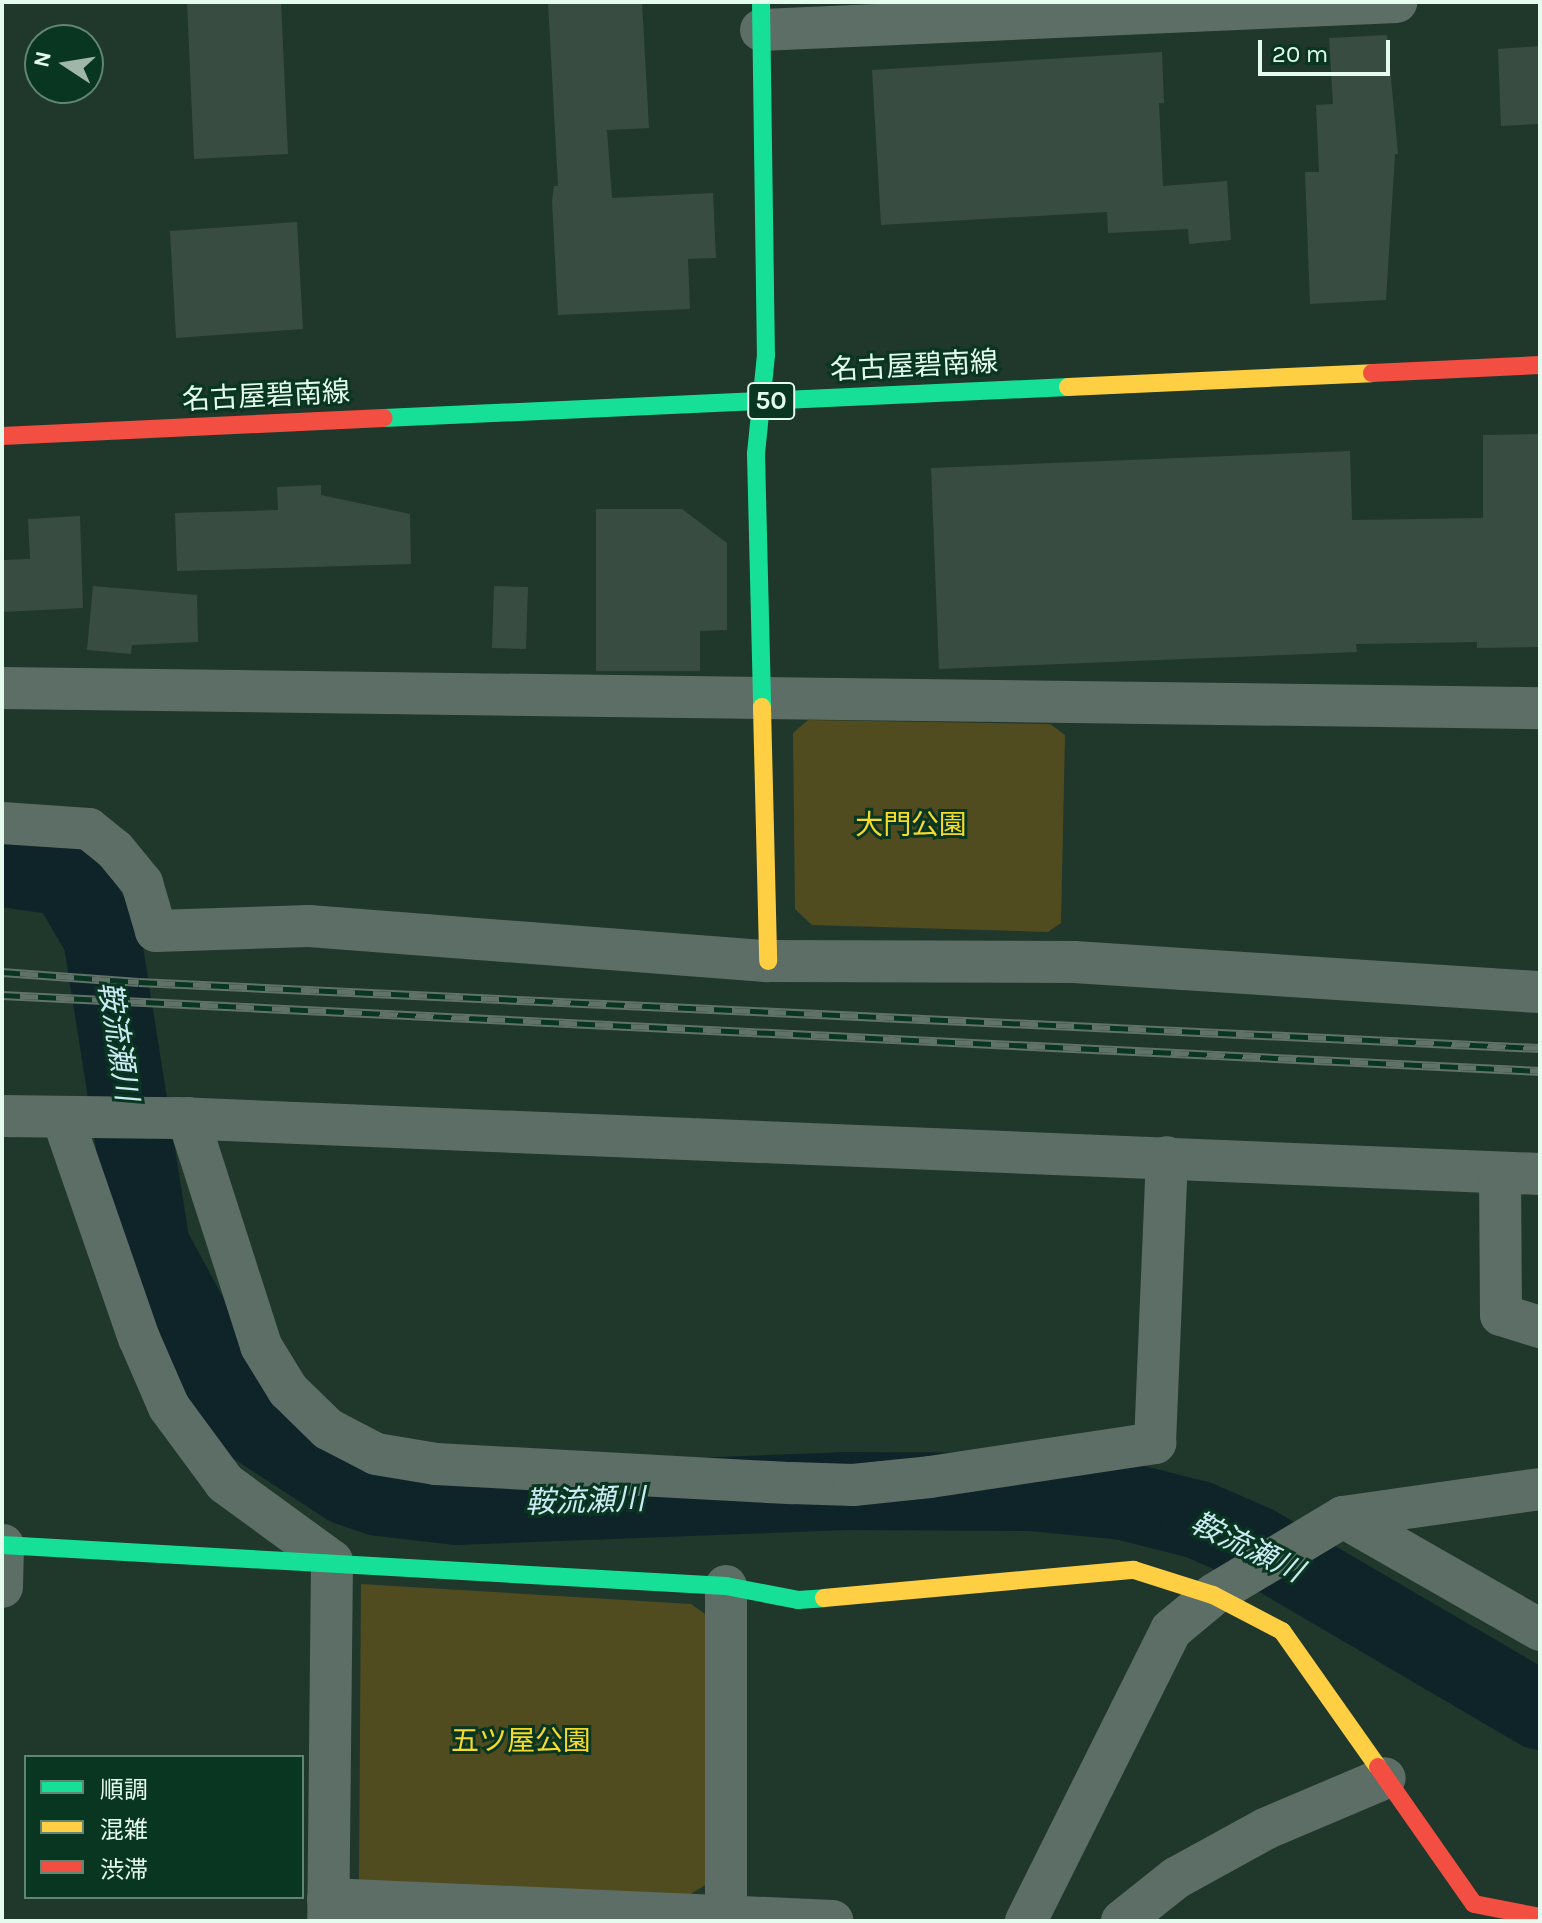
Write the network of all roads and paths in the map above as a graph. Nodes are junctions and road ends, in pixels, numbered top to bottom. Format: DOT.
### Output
graph roads {
  1 [pos="1396,2"];
  2 [pos="1095,7"];
  3 [pos="761,16"];
  4 [pos="1540,365"];
  5 [pos="762,402"];
  6 [pos="2,436"];
  7 [pos="2,688"];
  8 [pos="762,699"];
  9 [pos="1540,708"];
  10 [pos="2,823"];
  11 [pos="768,961"];
  12 [pos="1540,992"];
  13 [pos="2,1116"];
  14 [pos="182,1118"];
  15 [pos="64,1119"];
  16 [pos="1167,1157"];
  17 [pos="1520,1174"];
  18 [pos="1540,1327"];
  19 [pos="1540,1489"];
  20 [pos="1335,1520"];
  21 [pos="3,1545"];
  22 [pos="332,1561"];
  23 [pos="726,1586"];
  24 [pos="2,1587"];
  25 [pos="1215,1594"];
  26 [pos="1540,1630"];
  27 [pos="1385,1778"];
  28 [pos="328,1910"];
  29 [pos="726,1915"];
  30 [pos="1540,1917"];
  31 [pos="833,1921"];
  32 [pos="1026,1921"];
  33 [pos="1122,1921"];
  1 -- 2 [label="street"];
  2 -- 3 [label="street"];
  3 -- 5 [label="street"];
  4 -- 5 [label="street, 名古屋碧南線 / 50"];
  5 -- 6 [label="street, 名古屋碧南線 / 50"];
  5 -- 8 [label="street"];
  7 -- 8 [label="street"];
  8 -- 9 [label="street"];
  8 -- 11 [label="street"];
  10 -- 11 [label="street"];
  11 -- 12 [label="street"];
  13 -- 15 [label="street"];
  14 -- 15 [label="street"];
  14 -- 16 [label="street"];
  14 -- 16 [label="street"];
  15 -- 22 [label="street"];
  16 -- 17 [label="street"];
  17 -- 18 [label="street"];
  19 -- 20 [label="street"];
  20 -- 25 [label="street"];
  20 -- 26 [label="street"];
  21 -- 22 [label="street"];
  21 -- 24 [label="street"];
  22 -- 23 [label="street"];
  22 -- 28 [label="street"];
  23 -- 25 [label="street"];
  23 -- 29 [label="street"];
  25 -- 27 [label="street"];
  25 -- 32 [label="street"];
  27 -- 30 [label="street"];
  27 -- 33 [label="street"];
  28 -- 29 [label="street"];
  29 -- 31 [label="street"];
}
